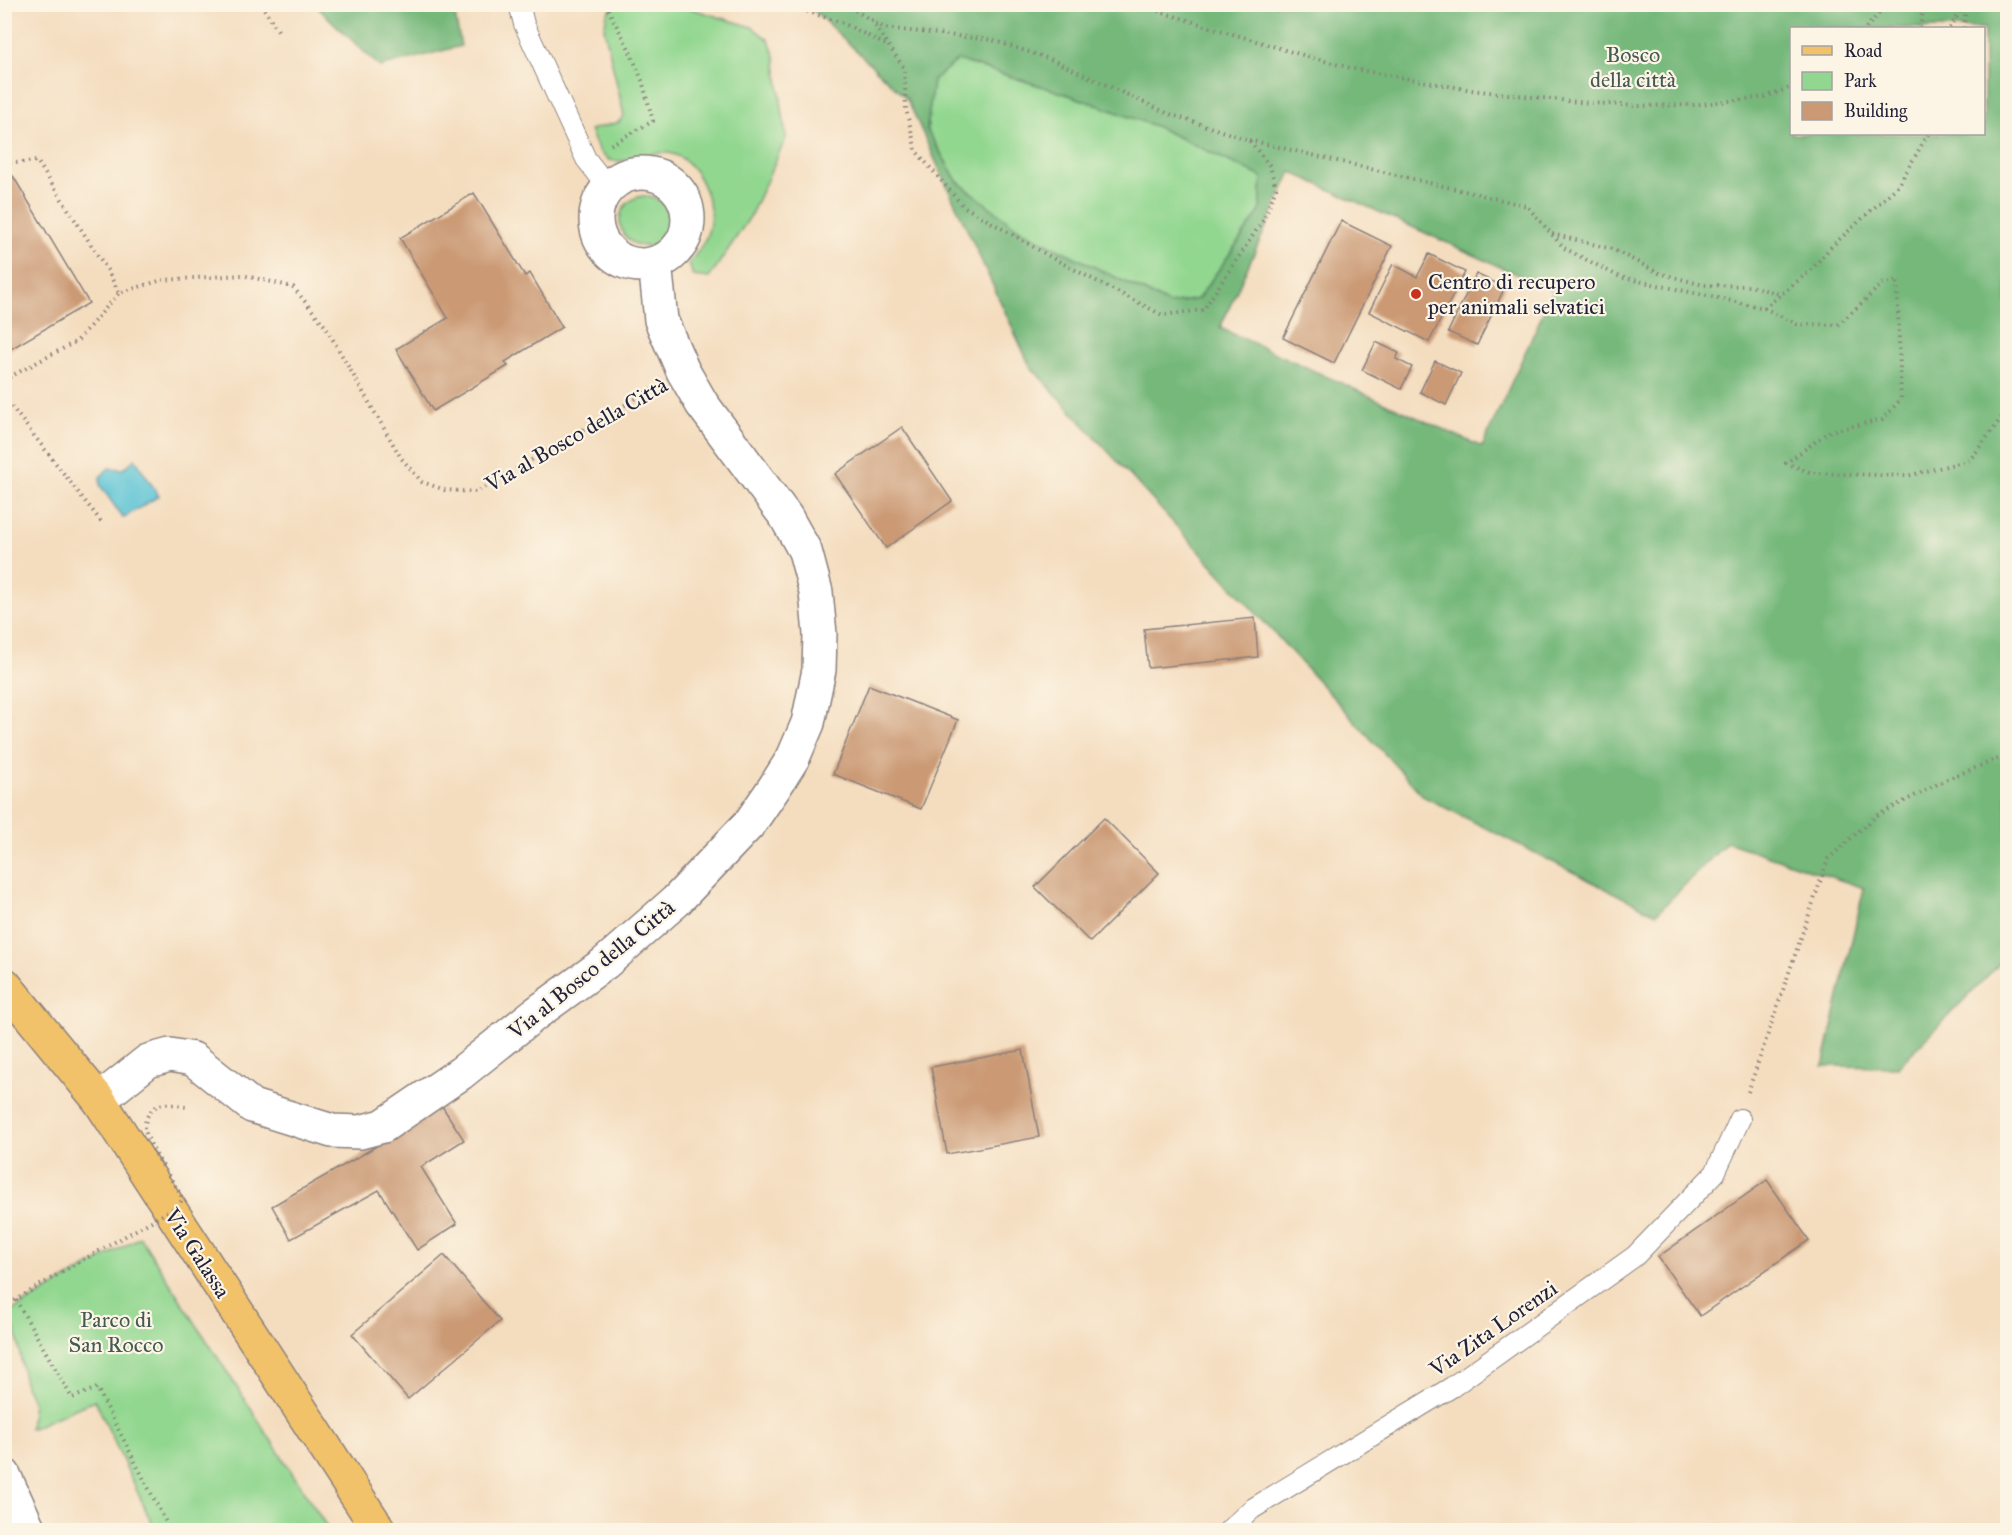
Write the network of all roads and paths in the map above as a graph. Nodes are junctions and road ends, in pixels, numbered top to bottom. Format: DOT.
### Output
graph roads {
  1 [pos="261,4"];
  2 [pos="519,4"];
  3 [pos="605,4"];
  4 [pos="784,4"];
  5 [pos="845,4"];
  6 [pos="1135,4"];
  7 [pos="1888,4"];
  8 [pos="1924,4"];
  9 [pos="1965,4"];
  10 [pos="870,20"];
  11 [pos="1867,27"];
  12 [pos="1920,27"];
  13 [pos="1951,27"];
  14 [pos="1964,27"];
  15 [pos="279,32"];
  16 [pos="888,46"];
  17 [pos="1790,87"];
  18 [pos="1927,135"];
  19 [pos="1249,140"];
  20 [pos="586,159"];
  21 [pos="4,164"];
  22 [pos="608,188"];
  23 [pos="1552,234"];
  24 [pos="655,263"];
  25 [pos="119,293"];
  26 [pos="1782,294"];
  27 [pos="1764,308"];
  28 [pos="683,371"];
  29 [pos="4,380"];
  30 [pos="4,397"];
  31 [pos="2007,409"];
  32 [pos="103,524"];
  33 [pos="2007,755"];
  34 [pos="4,984"];
  35 [pos="99,1100"];
  36 [pos="187,1107"];
  37 [pos="1740,1119"];
  38 [pos="16,1300"];
  39 [pos="4,1307"];
  40 [pos="4,1475"];
  41 [pos="29,1530"];
  42 [pos="170,1530"];
  43 [pos="379,1530"];
  44 [pos="1229,1530"];
  1 -- 15 [label="path"];
  2 -- 20 [label="lane"];
  3 -- 20 [label="path"];
  4 -- 16 [label="path"];
  5 -- 10 [label="path"];
  6 -- 17 [label="path"];
  7 -- 11 [label="path"];
  8 -- 12 [label="path"];
  9 -- 13 [label="path"];
  9 -- 14 [label="path"];
  10 -- 16 [label="path"];
  10 -- 19 [label="path"];
  16 -- 19 [label="path"];
  18 -- 26 [label="path"];
  19 -- 23 [label="path"];
  20 -- 22 [label="lane"];
  21 -- 25 [label="path"];
  22 -- 24 [label="street"];
  22 -- 24 [label="street"];
  23 -- 26 [label="path"];
  23 -- 27 [label="path"];
  24 -- 28 [label="street, Via al Bosco della Città"];
  25 -- 28 [label="path, Via al Bosco della Città"];
  25 -- 29 [label="path"];
  26 -- 27 [label="path"];
  27 -- 31 [label="path"];
  28 -- 35 [label="street, Via al Bosco della Città"];
  30 -- 32 [label="path"];
  33 -- 37 [label="path"];
  34 -- 35 [label="main road, Via Galassa"];
  35 -- 43 [label="main road, Via Galassa"];
  36 -- 38 [label="path, bridge"];
  37 -- 44 [label="lane, Via Zita Lorenzi"];
  38 -- 39 [label="path"];
  38 -- 42 [label="path"];
  40 -- 41 [label="street"];
}
